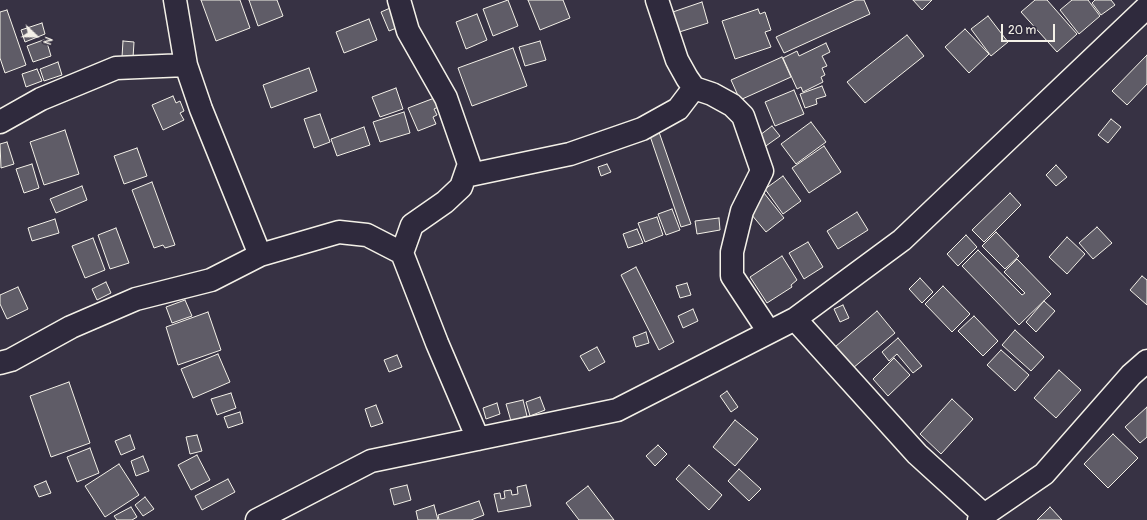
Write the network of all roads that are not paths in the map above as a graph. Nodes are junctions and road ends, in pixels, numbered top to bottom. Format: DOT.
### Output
graph roads {
  1 [pos="175,0"];
  2 [pos="399,0"];
  3 [pos="657,0"];
  4 [pos="1147,7"];
  5 [pos="186,65"];
  6 [pos="694,88"];
  7 [pos="0,122"];
  8 [pos="465,176"];
  9 [pos="402,253"];
  10 [pos="260,255"];
  11 [pos="795,319"];
  12 [pos="769,332"];
  13 [pos="1147,361"];
  14 [pos="0,363"];
  15 [pos="478,439"];
  16 [pos="981,517"];
  17 [pos="257,520"];
  1 -- 5 [label="street"];
  2 -- 8 [label="street"];
  3 -- 6 [label="street"];
  4 -- 11 [label="street"];
  5 -- 7 [label="street"];
  5 -- 10 [label="street"];
  6 -- 8 [label="street"];
  6 -- 12 [label="street"];
  8 -- 9 [label="street"];
  9 -- 10 [label="street"];
  9 -- 15 [label="street"];
  10 -- 14 [label="street"];
  11 -- 12 [label="street"];
  11 -- 16 [label="street"];
  12 -- 15 [label="street"];
  13 -- 16 [label="street"];
  15 -- 17 [label="street"];
}
